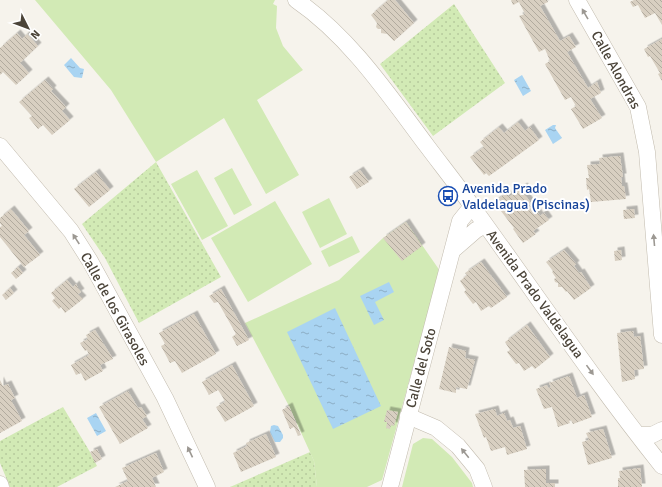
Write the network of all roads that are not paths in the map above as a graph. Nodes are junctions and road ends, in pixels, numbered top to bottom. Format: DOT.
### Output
graph roads {
  1 [pos="577,0"];
  2 [pos="299,2"];
  3 [pos="0,146"];
  4 [pos="472,206"];
  5 [pos="485,225"];
  6 [pos="453,250"];
  7 [pos="662,335"];
  8 [pos="408,416"];
  9 [pos="662,430"];
  10 [pos="638,436"];
  11 [pos="662,466"];
  12 [pos="0,484"];
  13 [pos="1,487"];
  14 [pos="207,487"];
  15 [pos="390,487"];
  16 [pos="484,487"];
  7 -- 1 [label="street, Calle Alondras, one-way"];
  2 -- 4 [label="street, Avenida Prado Valdelagua"];
  14 -- 3 [label="street, Calle de los Girasoles, one-way"];
  4 -- 5 [label="street, Avenida Prado Valdelagua"];
  4 -- 6 [label="street, Calle del Soto"];
  5 -- 6 [label="street"];
  5 -- 10 [label="street, Avenida Prado Valdelagua, one-way"];
  6 -- 8 [label="street, Calle del Soto"];
  8 -- 15 [label="street, Calle del Soto"];
  16 -- 8 [label="street, one-way"];
  9 -- 10 [label="street"];
  10 -- 11 [label="street, Avenida Prado Valdelagua"];
  12 -- 13 [label="street"];
}
